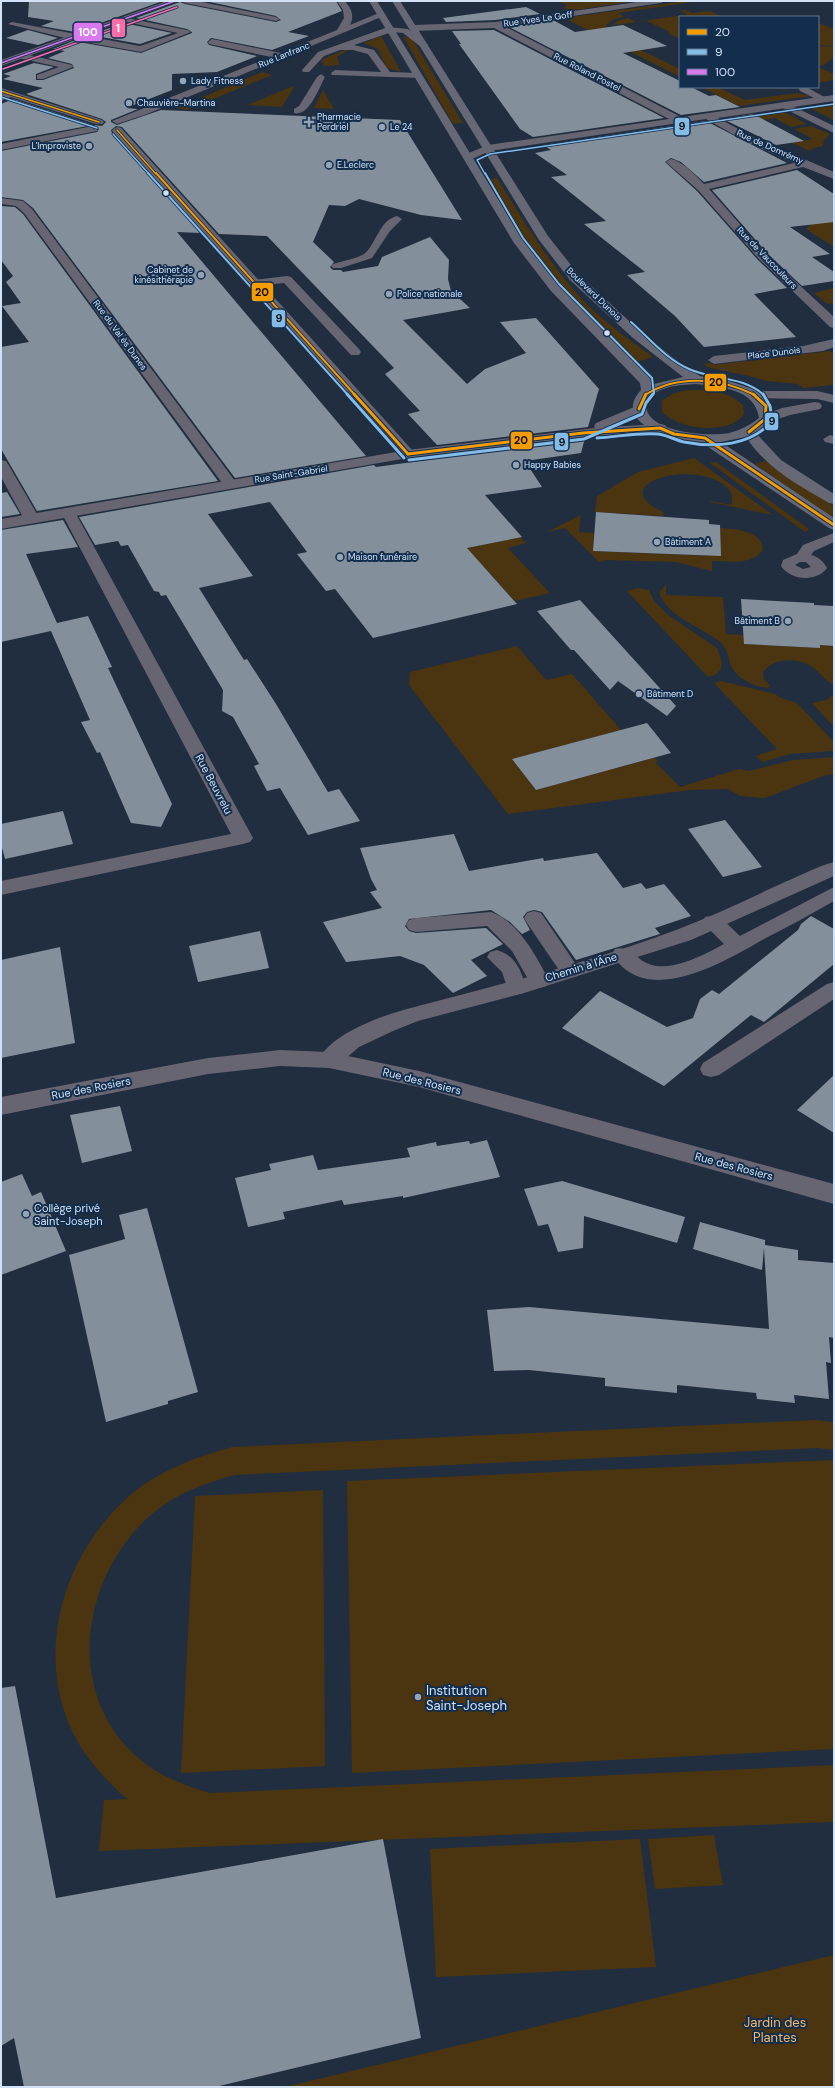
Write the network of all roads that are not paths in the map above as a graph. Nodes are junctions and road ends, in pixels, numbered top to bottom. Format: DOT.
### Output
graph roads {
  1 [pos="175,1"];
  2 [pos="185,1"];
  3 [pos="342,1"];
  4 [pos="373,1"];
  5 [pos="396,1"];
  6 [pos="661,1"];
  7 [pos="382,15"];
  8 [pos="125,19"];
  9 [pos="276,19"];
  10 [pos="12,24"];
  11 [pos="494,25"];
  12 [pos="414,28"];
  13 [pos="390,29"];
  14 [pos="339,33"];
  15 [pos="374,34"];
  16 [pos="74,37"];
  17 [pos="212,42"];
  18 [pos="424,45"];
  19 [pos="357,48"];
  20 [pos="21,56"];
  21 [pos="281,56"];
  22 [pos="1,63"];
  23 [pos="330,69"];
  24 [pos="308,73"];
  25 [pos="387,75"];
  26 [pos="418,76"];
  27 [pos="40,77"];
  28 [pos="321,77"];
  29 [pos="803,89"];
  30 [pos="1,92"];
  31 [pos="11,94"];
  32 [pos="1,98"];
  33 [pos="834,98"];
  34 [pos="823,99"];
  35 [pos="784,105"];
  36 [pos="707,116"];
  37 [pos="679,120"];
  38 [pos="96,126"];
  39 [pos="117,126"];
  40 [pos="834,130"];
  41 [pos="1,147"];
  42 [pos="488,148"];
  43 [pos="468,157"];
  44 [pos="671,162"];
  45 [pos="805,164"];
  46 [pos="834,176"];
  47 [pos="702,188"];
  48 [pos="1,201"];
  49 [pos="397,219"];
  50 [pos="337,266"];
  51 [pos="301,275"];
  52 [pos="287,279"];
  53 [pos="253,283"];
  54 [pos="834,324"];
  55 [pos="834,342"];
  56 [pos="355,352"];
  57 [pos="714,360"];
  58 [pos="696,380"];
  59 [pos="648,392"];
  60 [pos="755,395"];
  61 [pos="834,399"];
  62 [pos="834,402"];
  63 [pos="639,409"];
  64 [pos="766,419"];
  65 [pos="660,428"];
  66 [pos="749,432"];
  67 [pos="583,433"];
  68 [pos="705,438"];
  69 [pos="408,454"];
  70 [pos="1,464"];
  71 [pos="230,484"];
  72 [pos="834,500"];
  73 [pos="68,512"];
  74 [pos="32,519"];
  75 [pos="1,524"];
  76 [pos="834,525"];
  77 [pos="834,537"];
  78 [pos="825,570"];
  79 [pos="834,868"];
  80 [pos="1,888"];
  81 [pos="834,893"];
  82 [pos="534,918"];
  83 [pos="712,922"];
  84 [pos="416,925"];
  85 [pos="738,945"];
  86 [pos="622,954"];
  87 [pos="497,956"];
  88 [pos="570,971"];
  89 [pos="539,981"];
  90 [pos="516,988"];
  91 [pos="834,989"];
  92 [pos="329,1060"];
  93 [pos="711,1069"];
  94 [pos="1,1106"];
  95 [pos="834,1194"];
  1 -- 8 [label="street"];
  2 -- 9 [label="lane"];
  3 -- 14 [label="street"];
  4 -- 7 [label="main road"];
  5 -- 12 [label="main road, Boulevard Dunois"];
  6 -- 11 [label="street, Rue Yves Le Goff"];
  7 -- 13 [label="main road"];
  7 -- 14 [label="street, Rue Lanfranc"];
  8 -- 16 [label="street"];
  8 -- 16 [label="lane"];
  10 -- 16 [label="lane"];
  11 -- 12 [label="street, Rue Yves Le Goff"];
  11 -- 37 [label="street, Rue Roland Postel"];
  12 -- 18 [label="main road, Boulevard Dunois"];
  13 -- 15 [label="lane"];
  13 -- 18 [label="lane"];
  13 -- 26 [label="main road"];
  14 -- 21 [label="street, Rue Lanfranc"];
  15 -- 19 [label="lane"];
  15 -- 24 [label="lane"];
  16 -- 20 [label="street"];
  17 -- 21 [label="lane"];
  18 -- 42 [label="main road, Boulevard Dunois"];
  19 -- 23 [label="lane"];
  19 -- 23 [label="lane"];
  19 -- 25 [label="lane"];
  20 -- 22 [label="street"];
  20 -- 27 [label="lane"];
  21 -- 39 [label="street, Rue Lanfranc"];
  23 -- 24 [label="lane"];
  23 -- 25 [label="lane"];
  23 -- 28 [label="lane"];
  24 -- 28 [label="lane"];
  24 -- 28 [label="lane"];
  25 -- 26 [label="lane"];
  26 -- 43 [label="main road"];
  29 -- 34 [label="lane"];
  30 -- 31 [label="street"];
  31 -- 32 [label="lane"];
  31 -- 38 [label="street"];
  33 -- 34 [label="street"];
  34 -- 35 [label="street"];
  35 -- 36 [label="street"];
  35 -- 40 [label="lane"];
  36 -- 37 [label="street"];
  36 -- 45 [label="street, Rue de Domrémy"];
  37 -- 42 [label="street"];
  38 -- 39 [label="street, Rue Lanfranc"];
  38 -- 41 [label="street"];
  39 -- 53 [label="street"];
  42 -- 43 [label="street"];
  42 -- 58 [label="main road, Boulevard Dunois"];
  43 -- 59 [label="main road"];
  44 -- 47 [label="street, Rue de Vaucouleurs"];
  45 -- 46 [label="street, Rue de Domrémy"];
  45 -- 47 [label="street"];
  47 -- 54 [label="street, Rue de Vaucouleurs"];
  48 -- 71 [label="street, Rue du Val ès Dunes"];
  49 -- 50 [label="lane"];
  51 -- 52 [label="lane"];
  52 -- 53 [label="lane"];
  52 -- 56 [label="lane"];
  53 -- 69 [label="street"];
  55 -- 57 [label="street, Place Dunois"];
  58 -- 59 [label="main road"];
  58 -- 60 [label="main road"];
  59 -- 63 [label="main road"];
  60 -- 61 [label="street"];
  60 -- 64 [label="main road"];
  62 -- 64 [label="street"];
  63 -- 65 [label="main road"];
  63 -- 67 [label="street, Rue Saint-Gabriel"];
  64 -- 66 [label="main road"];
  65 -- 67 [label="street, Rue Saint-Gabriel"];
  65 -- 68 [label="main road"];
  66 -- 68 [label="main road"];
  66 -- 72 [label="main road"];
  67 -- 69 [label="street, Rue Saint-Gabriel"];
  68 -- 76 [label="main road"];
  69 -- 71 [label="street, Rue Saint-Gabriel"];
  70 -- 74 [label="street"];
  71 -- 73 [label="street, Rue Saint-Gabriel"];
  73 -- 74 [label="street, Rue Saint-Gabriel"];
  73 -- 80 [label="street, Rue Beuvrelu"];
  74 -- 75 [label="street, Rue Saint-Gabriel"];
  77 -- 78 [label="lane"];
  79 -- 83 [label="street, Chemin à l'Âne"];
  81 -- 85 [label="lane"];
  82 -- 88 [label="lane"];
  83 -- 85 [label="lane"];
  83 -- 86 [label="street, Chemin à l'Âne"];
  84 -- 89 [label="lane"];
  85 -- 86 [label="lane"];
  86 -- 88 [label="street, Chemin à l'Âne"];
  87 -- 90 [label="lane"];
  88 -- 89 [label="street, Chemin à l'Âne"];
  89 -- 90 [label="street, Chemin à l'Âne"];
  90 -- 92 [label="street, Chemin à l'Âne"];
  91 -- 93 [label="lane"];
  92 -- 94 [label="street, Rue des Rosiers"];
  92 -- 95 [label="street, Rue des Rosiers"];
}
